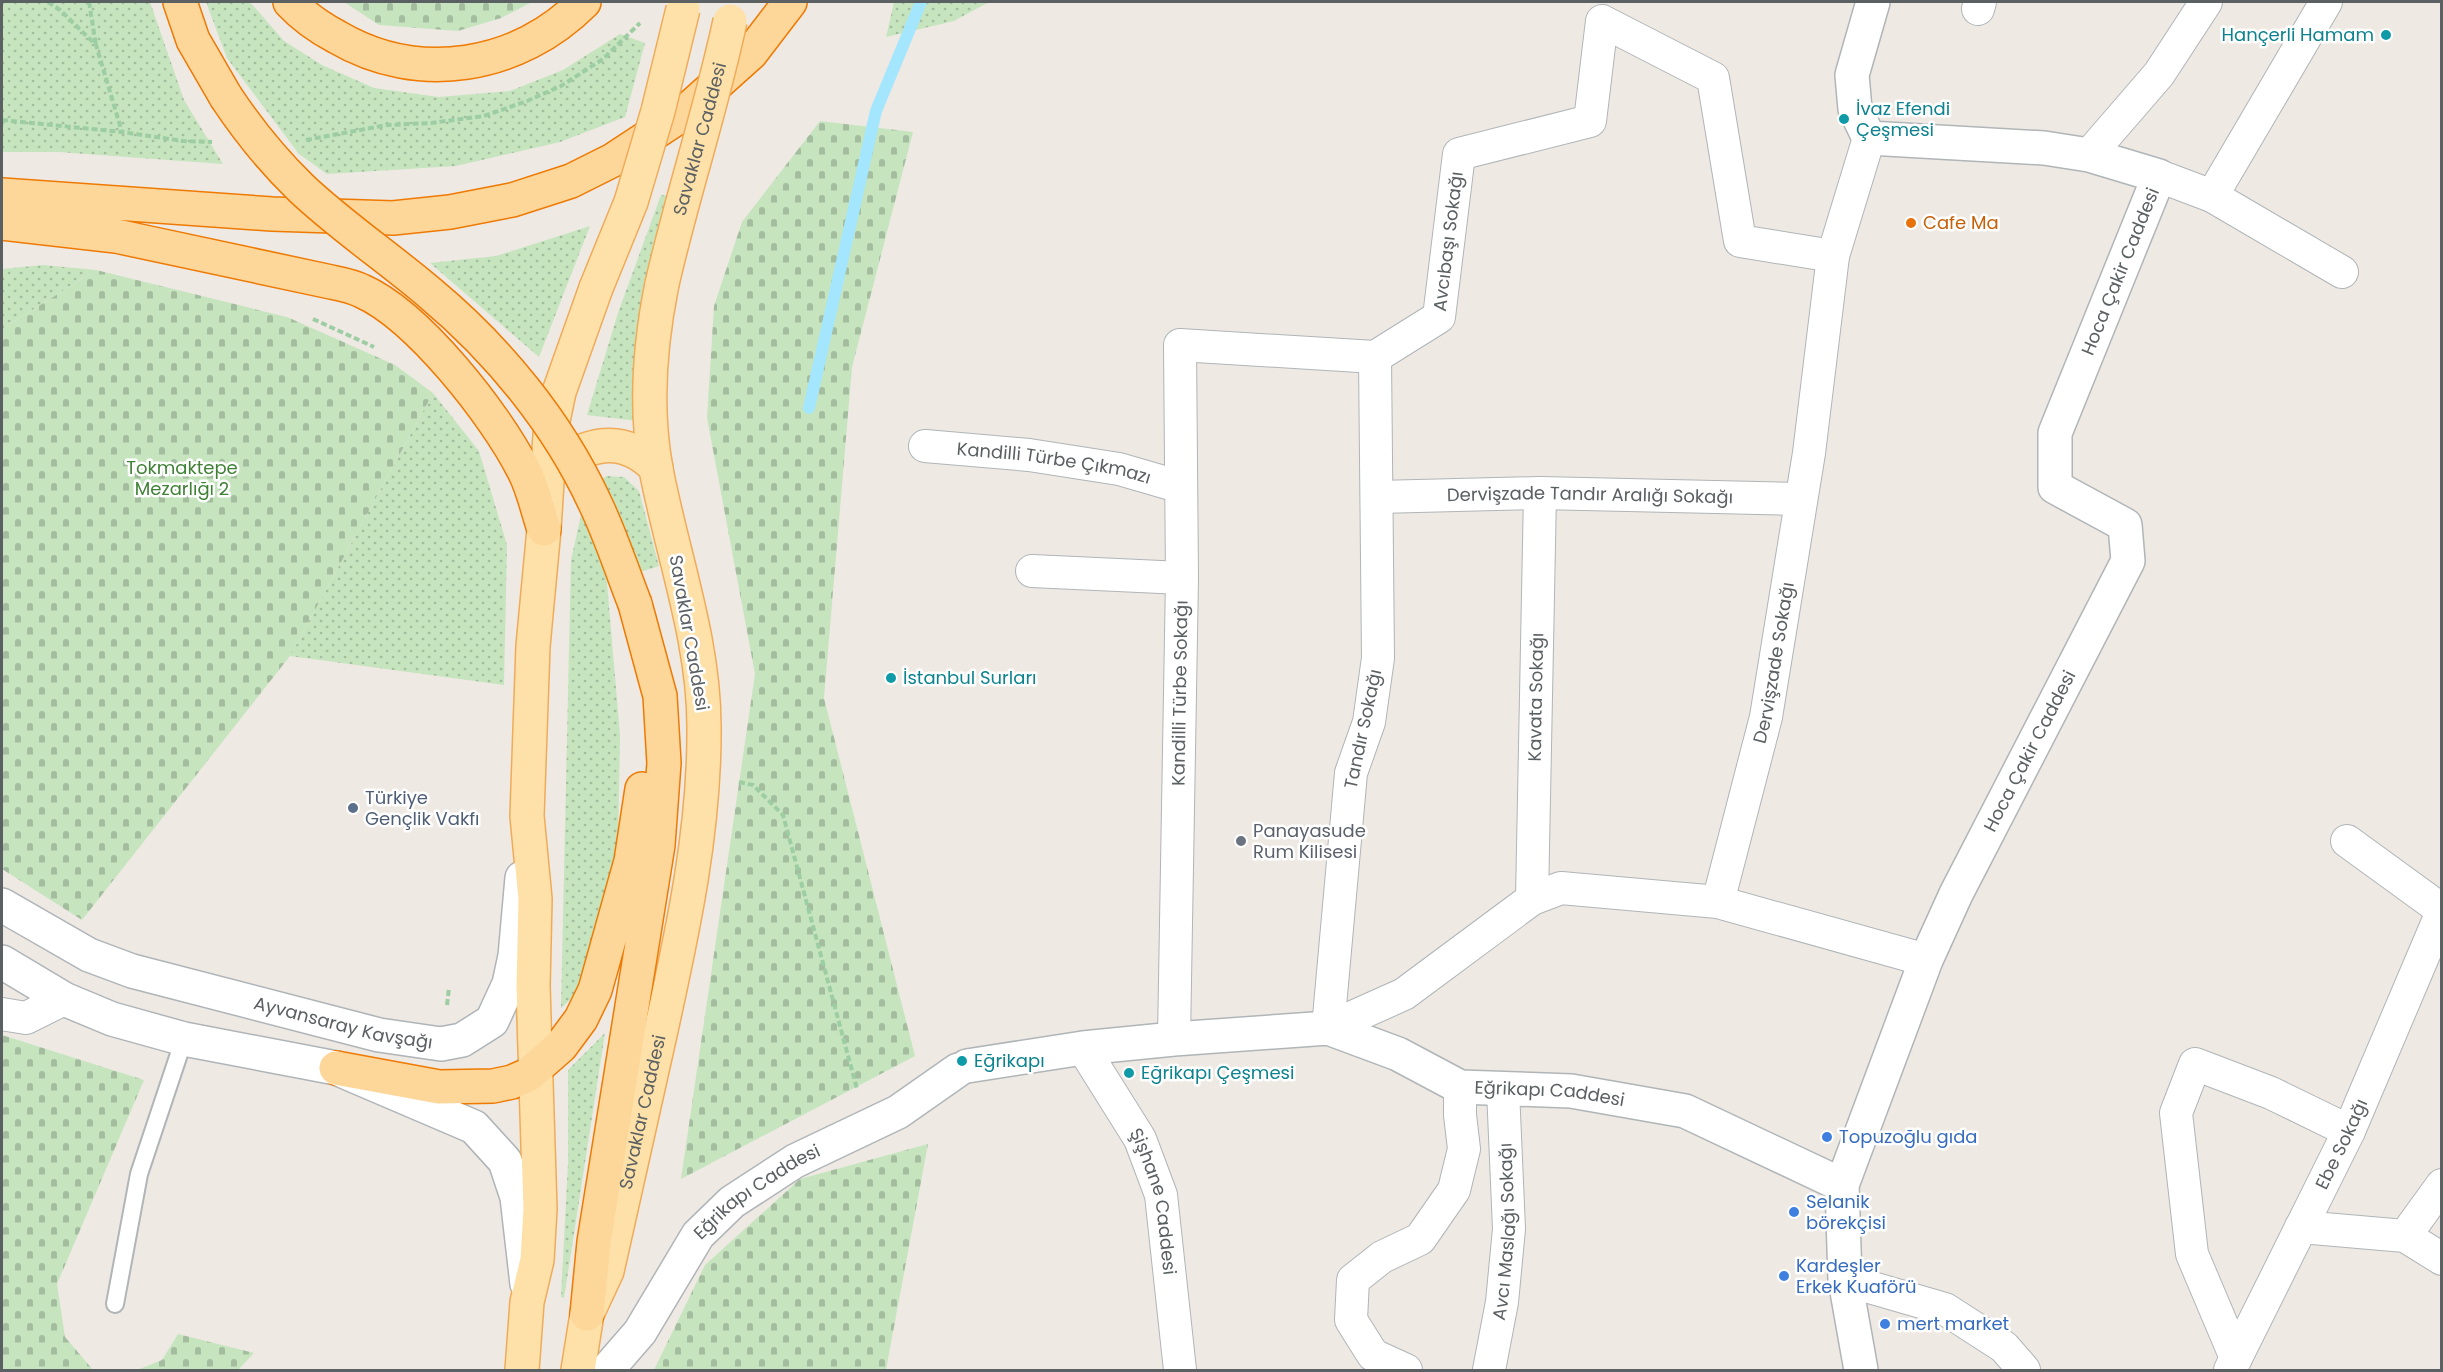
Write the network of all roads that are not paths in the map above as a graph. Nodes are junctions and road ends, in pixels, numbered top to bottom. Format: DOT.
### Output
graph roads {
  1 [pos="180,2"];
  2 [pos="290,2"];
  3 [pos="584,2"];
  4 [pos="790,2"];
  5 [pos="1873,2"];
  6 [pos="2206,2"];
  7 [pos="2326,2"];
  8 [pos="684,5"];
  9 [pos="732,11"];
  10 [pos="1869,138"];
  11 [pos="2089,155"];
  12 [pos="2159,176"];
  13 [pos="2,195"];
  14 [pos="2212,196"];
  15 [pos="2,224"];
  16 [pos="1833,256"];
  17 [pos="2342,272"];
  18 [pos="1375,357"];
  19 [pos="925,446"];
  20 [pos="549,467"];
  21 [pos="656,468"];
  22 [pos="1181,487"];
  23 [pos="1540,493"];
  24 [pos="1378,497"];
  25 [pos="1801,499"];
  26 [pos="544,529"];
  27 [pos="1032,571"];
  28 [pos="1182,578"];
  29 [pos="635,604"];
  30 [pos="527,816"];
  31 [pos="2347,841"];
  32 [pos="1532,899"];
  33 [pos="1718,903"];
  34 [pos="2,905"];
  35 [pos="2442,911"];
  36 [pos="89,955"];
  37 [pos="1926,960"];
  38 [pos="2,962"];
  39 [pos="64,999"];
  40 [pos="281,1010"];
  41 [pos="2,1014"];
  42 [pos="1328,1028"];
  43 [pos="184,1039"];
  44 [pos="1173,1039"];
  45 [pos="1083,1048"];
  46 [pos="279,1057"];
  47 [pos="336,1068"];
  48 [pos="534,1068"];
  49 [pos="1460,1087"];
  50 [pos="1503,1090"];
  51 [pos="2349,1131"];
  52 [pos="1842,1185"];
  53 [pos="2442,1185"];
  54 [pos="2301,1227"];
  55 [pos="2404,1236"];
  56 [pos="2442,1259"];
  57 [pos="1845,1280"];
  58 [pos="526,1302"];
  59 [pos="115,1304"];
  60 [pos="587,1314"];
  61 [pos="2233,1364"];
  62 [pos="522,1371"];
  63 [pos="578,1371"];
  64 [pos="607,1371"];
  65 [pos="1180,1371"];
  66 [pos="1406,1371"];
  67 [pos="1488,1371"];
  68 [pos="1861,1371"];
  69 [pos="2024,1371"];
  1 -- 29 [label="highway, bridge"];
  2 -- 3 [label="highway"];
  4 -- 13 [label="highway"];
  5 -- 10 [label="street"];
  6 -- 11 [label="street"];
  7 -- 14 [label="street"];
  8 -- 20 [label="main road, bridge"];
  9 -- 21 [label="main road, Savaklar Caddesi, bridge"];
  10 -- 11 [label="street"];
  10 -- 16 [label="street, Dervişzade Sokağı"];
  11 -- 12 [label="street"];
  12 -- 14 [label="street"];
  12 -- 37 [label="street, Hoca Çakir Caddesi"];
  14 -- 17 [label="street"];
  15 -- 26 [label="highway"];
  16 -- 18 [label="street, Avcıbaşı Sokağı"];
  16 -- 25 [label="street, Dervişzade Sokağı"];
  18 -- 22 [label="street, Kandilli Türbe Sokağı"];
  18 -- 24 [label="street, Tandır Sokağı"];
  19 -- 22 [label="street, Kandilli Türbe Çıkmazı"];
  20 -- 21 [label="main road"];
  20 -- 26 [label="main road"];
  21 -- 60 [label="main road, Savaklar Caddesi"];
  22 -- 28 [label="street, Kandilli Türbe Sokağı"];
  23 -- 24 [label="street, Dervişzade Tandır Aralığı Sokağı"];
  23 -- 25 [label="street, Dervişzade Tandır Aralığı Sokağı"];
  23 -- 32 [label="street, Kavata Sokağı"];
  24 -- 42 [label="street, Tandır Sokağı"];
  25 -- 33 [label="street, Dervişzade Sokağı"];
  26 -- 30 [label="main road"];
  27 -- 28 [label="street"];
  28 -- 44 [label="street, Kandilli Türbe Sokağı"];
  29 -- 48 [label="highway"];
  29 -- 60 [label="highway"];
  30 -- 40 [label="street, Ayvansaray Kavşağı"];
  30 -- 48 [label="main road"];
  31 -- 35 [label="street"];
  32 -- 33 [label="street"];
  32 -- 42 [label="street"];
  33 -- 37 [label="street"];
  34 -- 36 [label="street, Ayvansaray Kavşağı"];
  35 -- 51 [label="street, Ebe Sokağı"];
  36 -- 39 [label="street"];
  36 -- 40 [label="street, Ayvansaray Kavşağı"];
  37 -- 52 [label="street, Hoca Çakir Caddesi"];
  38 -- 39 [label="street"];
  39 -- 41 [label="street"];
  39 -- 43 [label="street"];
  40 -- 46 [label="street"];
  42 -- 44 [label="street, Eğrikapı Caddesi"];
  42 -- 49 [label="street, Eğrikapı Caddesi"];
  43 -- 46 [label="street"];
  43 -- 59 [label="lane"];
  44 -- 45 [label="street, Eğrikapı Caddesi"];
  45 -- 64 [label="street, Eğrikapı Caddesi"];
  45 -- 65 [label="street, Şişhane Caddesi"];
  46 -- 47 [label="street"];
  47 -- 48 [label="highway"];
  47 -- 58 [label="street"];
  48 -- 58 [label="main road"];
  49 -- 50 [label="street, Eğrikapı Caddesi"];
  49 -- 66 [label="street"];
  50 -- 52 [label="street, Eğrikapı Caddesi"];
  50 -- 67 [label="street, Avcı Maslağı Sokağı"];
  51 -- 54 [label="street, Ebe Sokağı"];
  51 -- 61 [label="street"];
  52 -- 57 [label="street, Hoca Çakir Caddesi"];
  53 -- 55 [label="street"];
  54 -- 55 [label="street"];
  54 -- 61 [label="street, Ebe Sokağı"];
  55 -- 56 [label="street"];
  57 -- 68 [label="street, Hoca Çakir Caddesi"];
  57 -- 69 [label="street"];
  58 -- 62 [label="main road"];
  60 -- 63 [label="main road, Savaklar Caddesi"];
}
